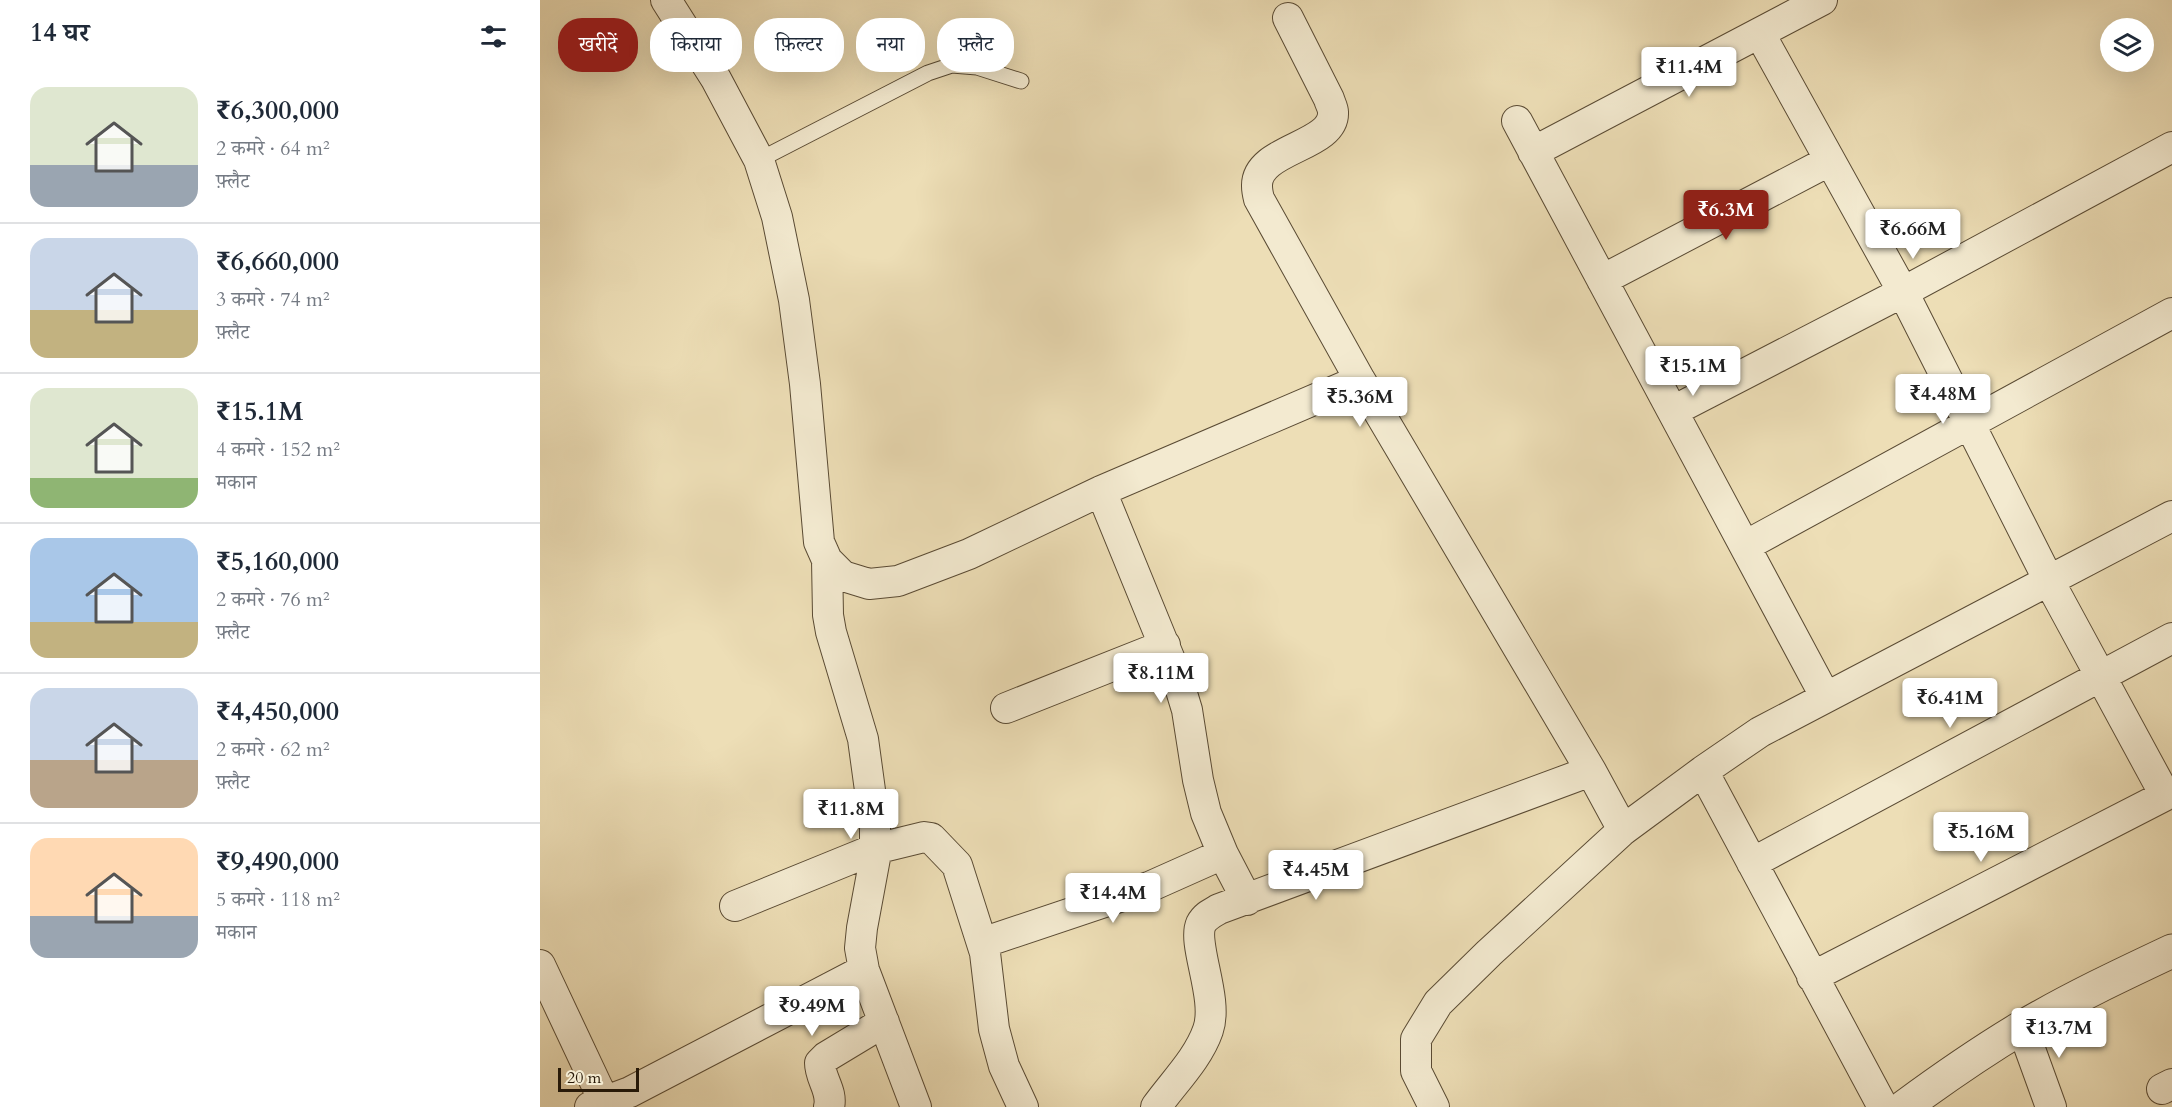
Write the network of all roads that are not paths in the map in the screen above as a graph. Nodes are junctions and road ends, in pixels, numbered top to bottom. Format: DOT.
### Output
graph roads {
  1 [pos="666,0"];
  2 [pos="1822,0"];
  3 [pos="1288,18"];
  4 [pos="1760,34"];
  5 [pos="1021,81"];
  6 [pos="1517,122"];
  7 [pos="2172,147"];
  8 [pos="1533,152"];
  9 [pos="759,160"];
  10 [pos="1829,161"];
  11 [pos="1602,280"];
  12 [pos="1903,292"];
  13 [pos="2172,313"];
  14 [pos="1360,380"];
  15 [pos="1673,411"];
  16 [pos="1968,423"];
  17 [pos="1101,491"];
  18 [pos="2172,516"];
  19 [pos="1745,546"];
  20 [pos="827,560"];
  21 [pos="2049,581"];
  22 [pos="2172,638"];
  23 [pos="1165,645"];
  24 [pos="2100,676"];
  25 [pos="1825,696"];
  26 [pos="1006,708"];
  27 [pos="1591,771"];
  28 [pos="1702,771"];
  29 [pos="2169,794"];
  30 [pos="1623,831"];
  31 [pos="875,849"];
  32 [pos="1223,854"];
  33 [pos="1752,863"];
  34 [pos="1247,900"];
  35 [pos="735,906"];
  36 [pos="982,943"];
  37 [pos="2172,951"];
  38 [pos="540,965"];
  39 [pos="864,970"];
  40 [pos="1812,977"];
  41 [pos="884,1022"];
  42 [pos="2022,1027"];
  43 [pos="597,1104"];
  44 [pos="829,1107"];
  45 [pos="916,1107"];
  46 [pos="1023,1107"];
  47 [pos="1155,1107"];
  48 [pos="1434,1107"];
  49 [pos="1882,1107"];
  50 [pos="1904,1107"];
  51 [pos="2050,1107"];
  1 -- 9 [label="street"];
  2 -- 4 [label="street"];
  3 -- 14 [label="street"];
  4 -- 8 [label="street"];
  4 -- 10 [label="street"];
  5 -- 9 [label="lane"];
  6 -- 8 [label="street"];
  7 -- 12 [label="street"];
  8 -- 11 [label="street"];
  9 -- 20 [label="street"];
  10 -- 11 [label="street"];
  10 -- 12 [label="street"];
  11 -- 15 [label="street"];
  12 -- 15 [label="street"];
  12 -- 16 [label="street"];
  13 -- 16 [label="street"];
  14 -- 17 [label="street"];
  14 -- 27 [label="street"];
  15 -- 19 [label="street"];
  16 -- 19 [label="street"];
  16 -- 21 [label="street"];
  17 -- 20 [label="street"];
  17 -- 23 [label="street"];
  18 -- 21 [label="street"];
  19 -- 25 [label="street"];
  20 -- 31 [label="street"];
  21 -- 24 [label="street"];
  21 -- 25 [label="street"];
  22 -- 24 [label="street"];
  23 -- 26 [label="street"];
  23 -- 32 [label="street"];
  24 -- 29 [label="street"];
  24 -- 33 [label="street"];
  25 -- 28 [label="street"];
  27 -- 30 [label="street"];
  27 -- 34 [label="street"];
  28 -- 30 [label="street"];
  28 -- 33 [label="street"];
  29 -- 40 [label="street"];
  30 -- 48 [label="street"];
  31 -- 35 [label="street"];
  31 -- 36 [label="street"];
  31 -- 39 [label="street"];
  32 -- 34 [label="street"];
  32 -- 36 [label="street"];
  33 -- 40 [label="street"];
  34 -- 47 [label="street"];
  36 -- 46 [label="street"];
  37 -- 42 [label="street"];
  38 -- 43 [label="street"];
  39 -- 41 [label="street"];
  39 -- 43 [label="street"];
  40 -- 49 [label="street"];
  41 -- 44 [label="street"];
  41 -- 45 [label="street"];
  42 -- 50 [label="street"];
  42 -- 51 [label="street"];
}
